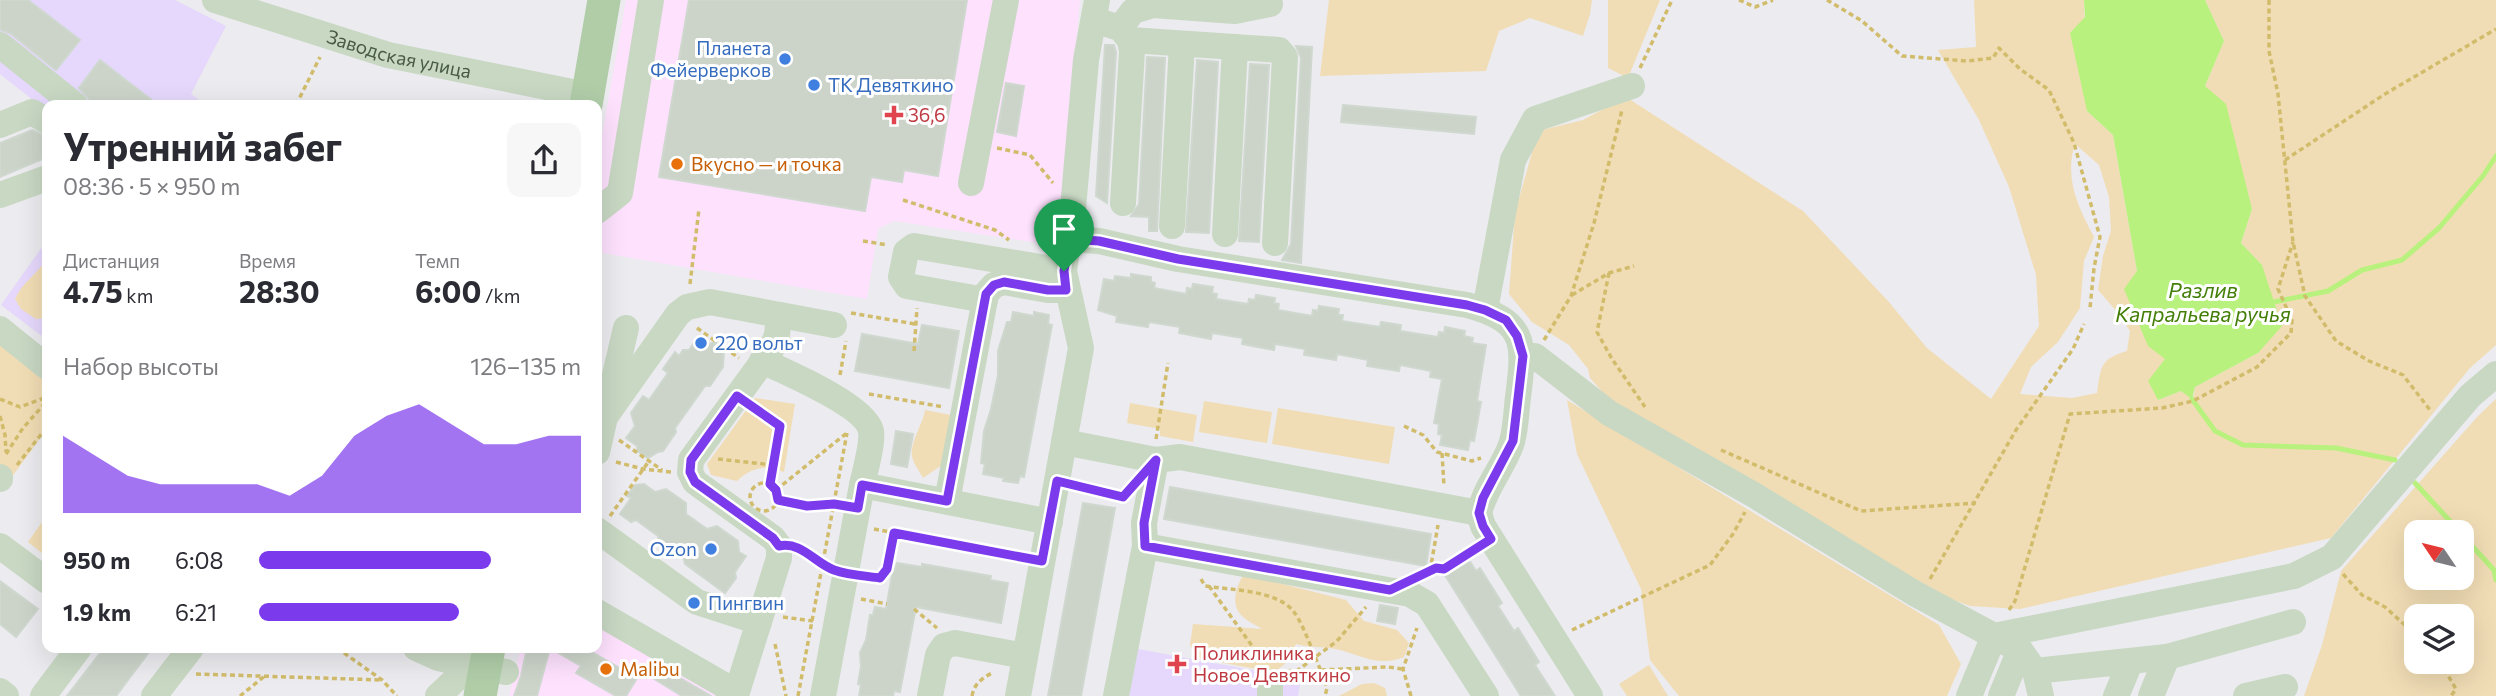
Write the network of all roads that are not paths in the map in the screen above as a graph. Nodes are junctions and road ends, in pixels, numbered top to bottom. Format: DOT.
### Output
graph roads {
  1 [pos="215,0"];
  2 [pos="604,0"];
  3 [pos="651,0"];
  4 [pos="1006,0"];
  5 [pos="1270,4"];
  6 [pos="1095,10"];
  7 [pos="1125,34"];
  8 [pos="1182,44"];
  9 [pos="0,45"];
  10 [pos="1235,47"];
  11 [pos="1632,86"];
  12 [pos="69,100"];
  13 [pos="586,100"];
  14 [pos="42,118"];
  15 [pos="0,125"];
  16 [pos="42,180"];
  17 [pos="971,183"];
  18 [pos="0,195"];
  19 [pos="1123,203"];
  20 [pos="602,207"];
  21 [pos="1172,226"];
  22 [pos="1225,234"];
  23 [pos="1069,239"];
  24 [pos="1275,243"];
  25 [pos="1065,280"];
  26 [pos="985,300"];
  27 [pos="1485,310"];
  28 [pos="779,315"];
  29 [pos="844,326"];
  30 [pos="626,328"];
  31 [pos="0,329"];
  32 [pos="1529,356"];
  33 [pos="42,363"];
  34 [pos="759,366"];
  35 [pos="2496,374"];
  36 [pos="603,439"];
  37 [pos="1064,442"];
  38 [pos="1156,460"];
  39 [pos="947,501"];
  40 [pos="852,506"];
  41 [pos="1479,513"];
  42 [pos="1050,522"];
  43 [pos="602,534"];
  44 [pos="0,546"];
  45 [pos="1145,546"];
  46 [pos="42,577"];
  47 [pos="602,615"];
  48 [pos="763,617"];
  49 [pos="2293,622"];
  50 [pos="1994,636"];
  51 [pos="75,653"];
  52 [pos="187,653"];
  53 [pos="427,653"];
  54 [pos="1015,654"];
  55 [pos="2167,657"];
  56 [pos="2111,663"];
  57 [pos="486,670"];
  58 [pos="2032,672"];
  59 [pos="2285,687"];
  60 [pos="0,691"];
  61 [pos="6,696"];
  62 [pos="43,696"];
  63 [pos="154,696"];
  64 [pos="438,696"];
  65 [pos="736,696"];
  66 [pos="823,696"];
  67 [pos="930,696"];
  68 [pos="1018,696"];
  69 [pos="1116,696"];
  70 [pos="1486,696"];
  71 [pos="1590,696"];
  72 [pos="1969,696"];
  73 [pos="2001,696"];
  74 [pos="2116,696"];
  75 [pos="2151,696"];
  76 [pos="2246,696"];
  1 -- 13 [label="street, Заводская улица"];
  2 -- 13 [label="main road"];
  3 -- 20 [label="street"];
  4 -- 17 [label="street"];
  5 -- 7 [label="street"];
  6 -- 7 [label="street"];
  6 -- 23 [label="street"];
  7 -- 8 [label="street"];
  7 -- 19 [label="street"];
  8 -- 10 [label="street"];
  8 -- 21 [label="street"];
  9 -- 12 [label="street"];
  10 -- 22 [label="street"];
  10 -- 24 [label="street"];
  11 -- 27 [label="street"];
  14 -- 15 [label="street"];
  16 -- 18 [label="street"];
  23 -- 25 [label="street"];
  23 -- 27 [label="street"];
  25 -- 26 [label="street"];
  25 -- 26 [label="street"];
  25 -- 37 [label="street"];
  26 -- 39 [label="street"];
  27 -- 32 [label="street"];
  28 -- 29 [label="street"];
  28 -- 34 [label="street"];
  28 -- 36 [label="street"];
  30 -- 36 [label="street"];
  31 -- 33 [label="street"];
  32 -- 41 [label="street"];
  32 -- 50 [label="street"];
  34 -- 40 [label="street"];
  34 -- 48 [label="street"];
  35 -- 50 [label="street"];
  37 -- 38 [label="street"];
  37 -- 42 [label="street"];
  38 -- 41 [label="street"];
  38 -- 45 [label="street"];
  39 -- 40 [label="street"];
  39 -- 42 [label="street"];
  40 -- 66 [label="street"];
  41 -- 71 [label="street"];
  42 -- 54 [label="street"];
  43 -- 48 [label="street"];
  44 -- 46 [label="street"];
  45 -- 69 [label="street"];
  45 -- 70 [label="street"];
  47 -- 65 [label="street"];
  48 -- 65 [label="street"];
  49 -- 55 [label="street"];
  50 -- 58 [label="street"];
  50 -- 72 [label="street"];
  51 -- 62 [label="street"];
  52 -- 63 [label="street"];
  53 -- 57 [label="street"];
  54 -- 67 [label="street"];
  54 -- 68 [label="street"];
  55 -- 56 [label="street"];
  55 -- 75 [label="street"];
  56 -- 58 [label="street"];
  56 -- 74 [label="street"];
  57 -- 64 [label="street"];
  58 -- 73 [label="street"];
  59 -- 76 [label="street"];
  60 -- 61 [label="street"];
}
